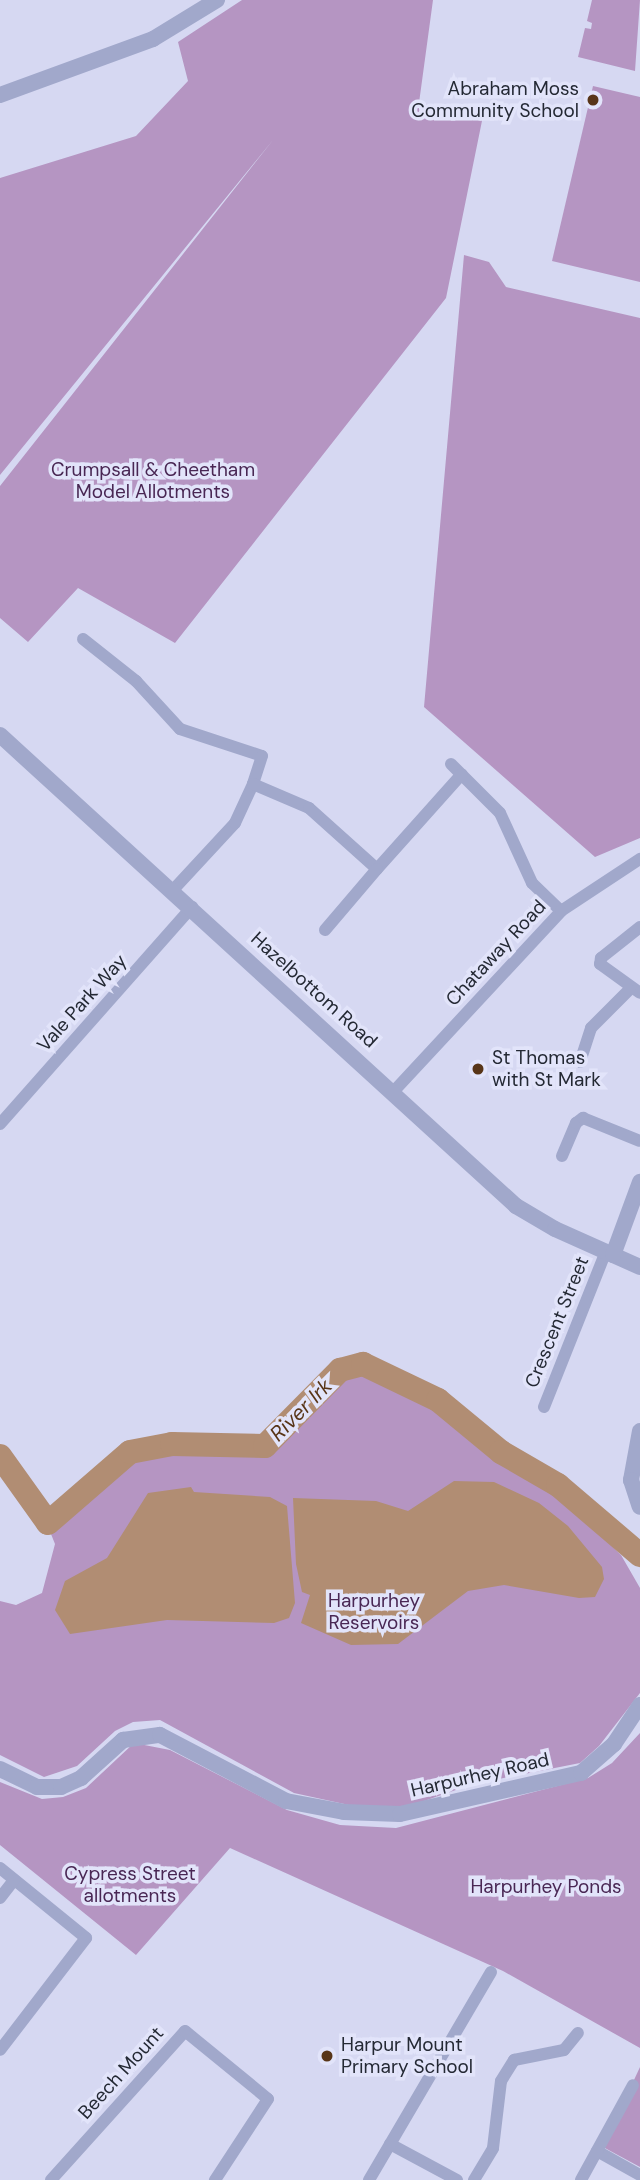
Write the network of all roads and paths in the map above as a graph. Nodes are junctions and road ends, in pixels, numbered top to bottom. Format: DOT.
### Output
graph roads {
  1 [pos="217,0"];
  2 [pos="0,95"];
  3 [pos="83,639"];
  4 [pos="0,735"];
  5 [pos="451,764"];
  6 [pos="462,774"];
  7 [pos="253,784"];
  8 [pos="640,859"];
  9 [pos="377,869"];
  10 [pos="173,890"];
  11 [pos="192,907"];
  12 [pos="561,911"];
  13 [pos="640,927"];
  14 [pos="325,930"];
  15 [pos="635,991"];
  16 [pos="580,1062"];
  17 [pos="394,1091"];
  18 [pos="0,1124"];
  19 [pos="640,1140"];
  20 [pos="562,1156"];
  21 [pos="640,1182"];
  22 [pos="610,1253"];
  23 [pos="640,1267"];
  24 [pos="544,1407"];
  25 [pos="640,1431"];
  26 [pos="640,1507"];
  27 [pos="640,1705"];
  28 [pos="0,1769"];
  29 [pos="0,1868"];
  30 [pos="14,1880"];
  31 [pos="0,1898"];
  32 [pos="491,1972"];
  33 [pos="578,2033"];
  34 [pos="0,2050"];
  35 [pos="633,2085"];
  36 [pos="390,2144"];
  37 [pos="597,2151"];
  38 [pos="640,2175"];
  39 [pos="51,2180"];
  40 [pos="215,2180"];
  41 [pos="369,2180"];
  42 [pos="457,2180"];
  43 [pos="474,2180"];
  44 [pos="581,2180"];
  1 -- 2 [label="street"];
  3 -- 7 [label="street"];
  4 -- 10 [label="street, Hazelbottom Road"];
  5 -- 6 [label="street"];
  6 -- 9 [label="street"];
  6 -- 12 [label="street"];
  7 -- 9 [label="street"];
  7 -- 10 [label="street"];
  8 -- 12 [label="street, Chataway Road"];
  9 -- 14 [label="street"];
  10 -- 11 [label="street, Hazelbottom Road"];
  11 -- 17 [label="street, Hazelbottom Road"];
  11 -- 18 [label="street, Vale Park Way"];
  12 -- 17 [label="street, Chataway Road"];
  13 -- 15 [label="street"];
  15 -- 16 [label="street"];
  17 -- 22 [label="street, Hazelbottom Road"];
  19 -- 20 [label="street"];
  21 -- 22 [label="street"];
  22 -- 23 [label="street, Hazelbottom Road"];
  22 -- 24 [label="street, Crescent Street"];
  25 -- 26 [label="street"];
  27 -- 28 [label="street, Harpurhey Road"];
  29 -- 30 [label="street"];
  30 -- 31 [label="street"];
  30 -- 34 [label="street"];
  32 -- 36 [label="street"];
  33 -- 43 [label="street"];
  35 -- 37 [label="street"];
  36 -- 41 [label="street"];
  36 -- 42 [label="street"];
  37 -- 38 [label="street"];
  37 -- 44 [label="street"];
  39 -- 40 [label="street, Beech Mount"];
}
